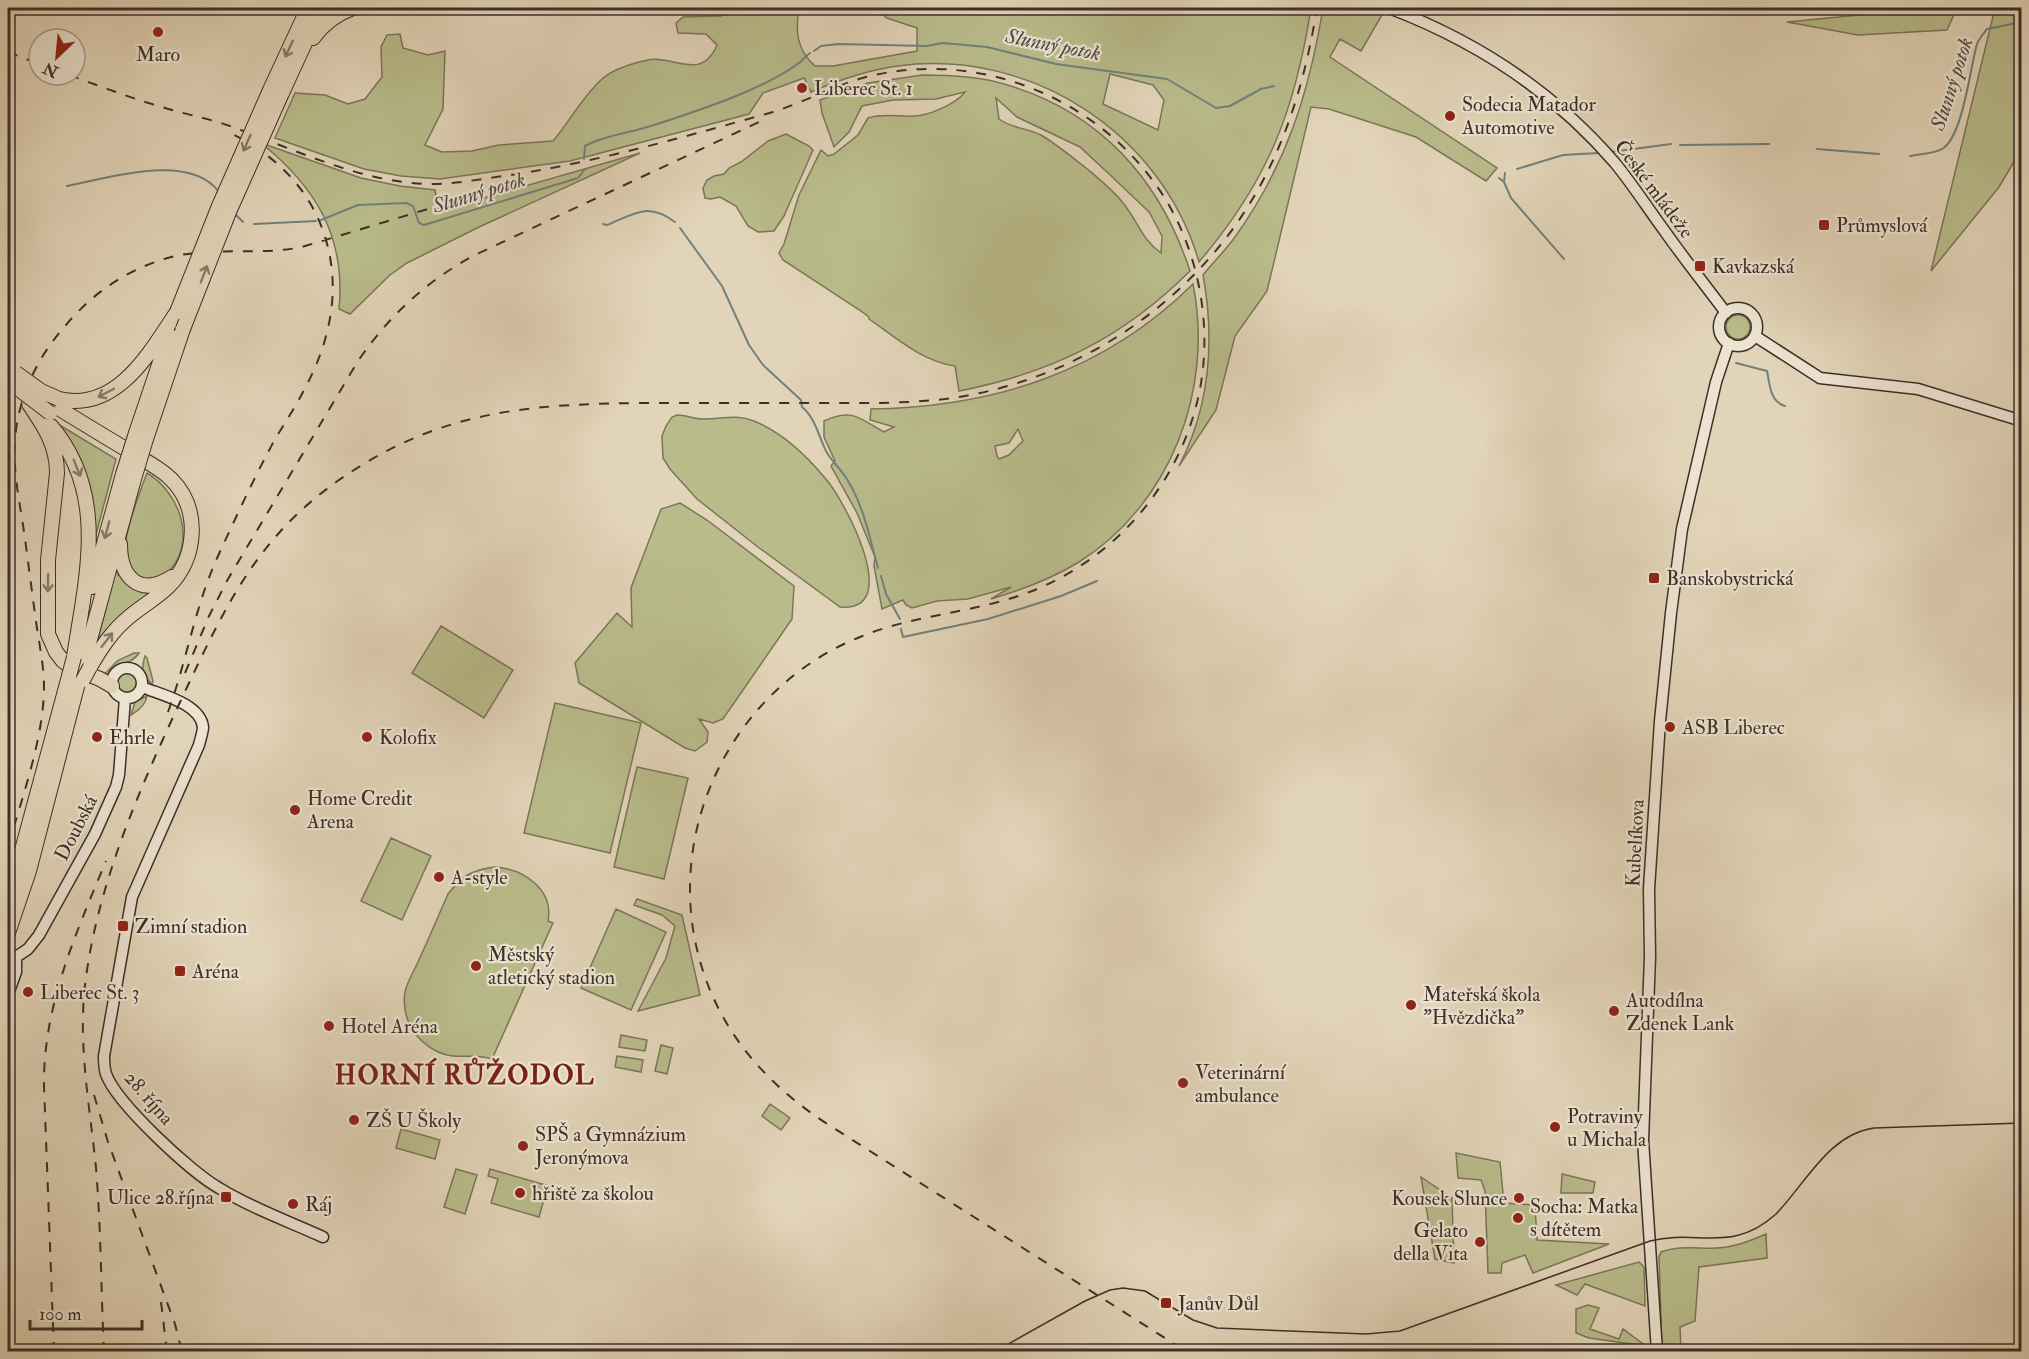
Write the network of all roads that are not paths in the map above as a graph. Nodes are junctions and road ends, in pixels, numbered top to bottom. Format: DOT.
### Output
graph roads {
  1 [pos="308,8"];
  2 [pos="321,8"];
  3 [pos="353,8"];
  4 [pos="1389,8"];
  5 [pos="294,66"];
  6 [pos="276,91"];
  7 [pos="1726,313"];
  8 [pos="176,322"];
  9 [pos="1755,336"];
  10 [pos="1729,343"];
  11 [pos="10,375"];
  12 [pos="50,412"];
  13 [pos="2022,421"];
  14 [pos="128,477"];
  15 [pos="123,515"];
  16 [pos="185,563"];
  17 [pos="80,671"];
  18 [pos="112,686"];
  19 [pos="142,687"];
  20 [pos="125,698"];
  21 [pos="8,902"];
  22 [pos="8,933"];
  23 [pos="8,994"];
  24 [pos="323,1237"];
  25 [pos="1657,1352"];
  1 -- 6 [label="highway, one-way"];
  2 -- 5 [label="highway"];
  3 -- 5 [label="highway"];
  4 -- 7 [label="street, České mládeže"];
  5 -- 6 [label="highway"];
  6 -- 8 [label="highway, bridge"];
  7 -- 9 [label="street"];
  7 -- 10 [label="street"];
  8 -- 12 [label="highway, one-way"];
  8 -- 14 [label="highway, bridge"];
  9 -- 10 [label="street"];
  9 -- 13 [label="street"];
  10 -- 25 [label="street, Kubelíkova"];
  11 -- 12 [label="highway, bridge"];
  11 -- 12 [label="highway, bridge"];
  12 -- 16 [label="highway"];
  12 -- 17 [label="highway, one-way"];
  12 -- 18 [label="highway, one-way"];
  14 -- 15 [label="highway"];
  14 -- 17 [label="highway, one-way"];
  15 -- 16 [label="highway"];
  15 -- 17 [label="highway"];
  17 -- 16 [label="highway, one-way"];
  17 -- 21 [label="highway"];
  17 -- 22 [label="highway"];
  18 -- 19 [label="street"];
  18 -- 20 [label="street"];
  19 -- 20 [label="street"];
  19 -- 24 [label="street, 28. října"];
  20 -- 23 [label="street, Doubská"];
}
